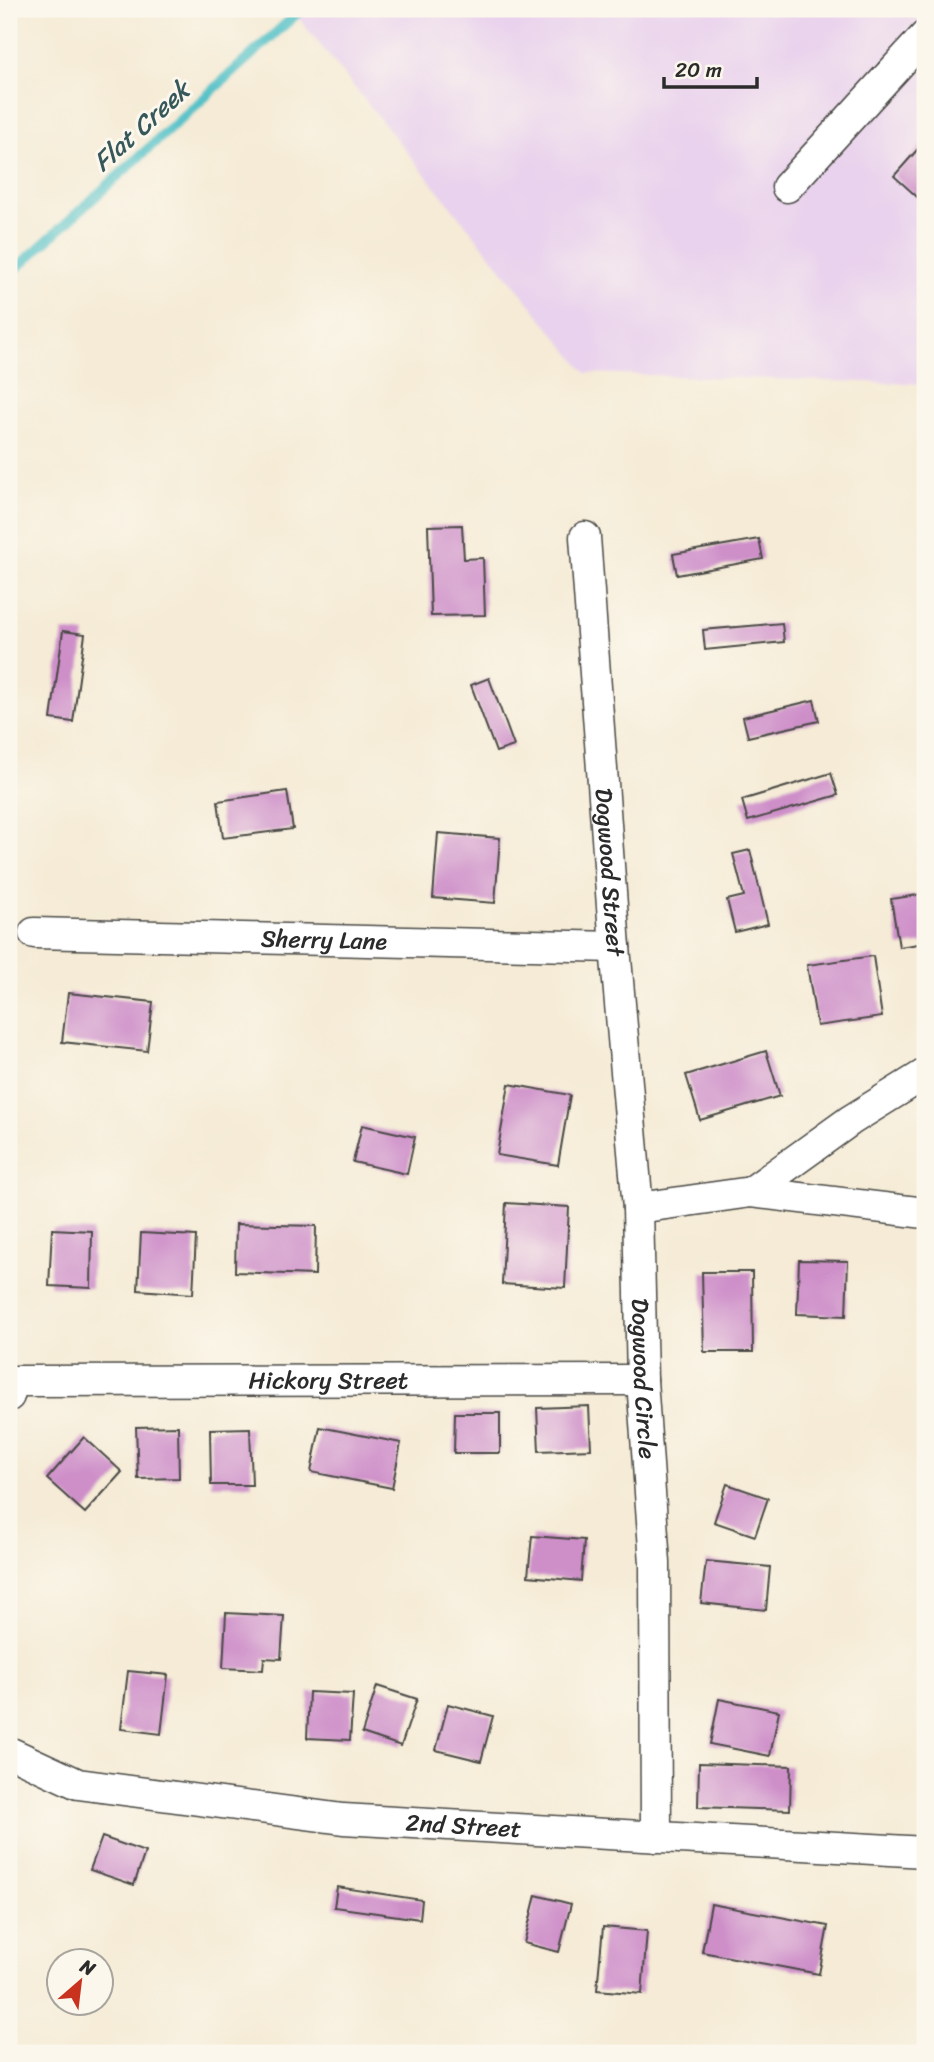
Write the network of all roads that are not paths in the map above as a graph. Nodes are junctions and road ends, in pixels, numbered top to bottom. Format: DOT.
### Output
graph roads {
  1 [pos="925,36"];
  2 [pos="787,187"];
  3 [pos="585,537"];
  4 [pos="34,933"];
  5 [pos="615,947"];
  6 [pos="925,1074"];
  7 [pos="751,1192"];
  8 [pos="638,1208"];
  9 [pos="925,1213"];
  10 [pos="642,1380"];
  11 [pos="10,1386"];
  12 [pos="9,1752"];
  13 [pos="656,1838"];
  14 [pos="925,1852"];
  1 -- 2 [label="street"];
  3 -- 5 [label="street, Dogwood Street"];
  4 -- 5 [label="street, Sherry Lane"];
  5 -- 8 [label="street, Dogwood Street"];
  6 -- 7 [label="street"];
  7 -- 8 [label="street"];
  7 -- 9 [label="street"];
  8 -- 10 [label="street, Dogwood Circle"];
  10 -- 11 [label="street, Hickory Street"];
  10 -- 13 [label="street, Dogwood Circle"];
  12 -- 13 [label="street, 2nd Street"];
  13 -- 14 [label="street, 2nd Street"];
}
